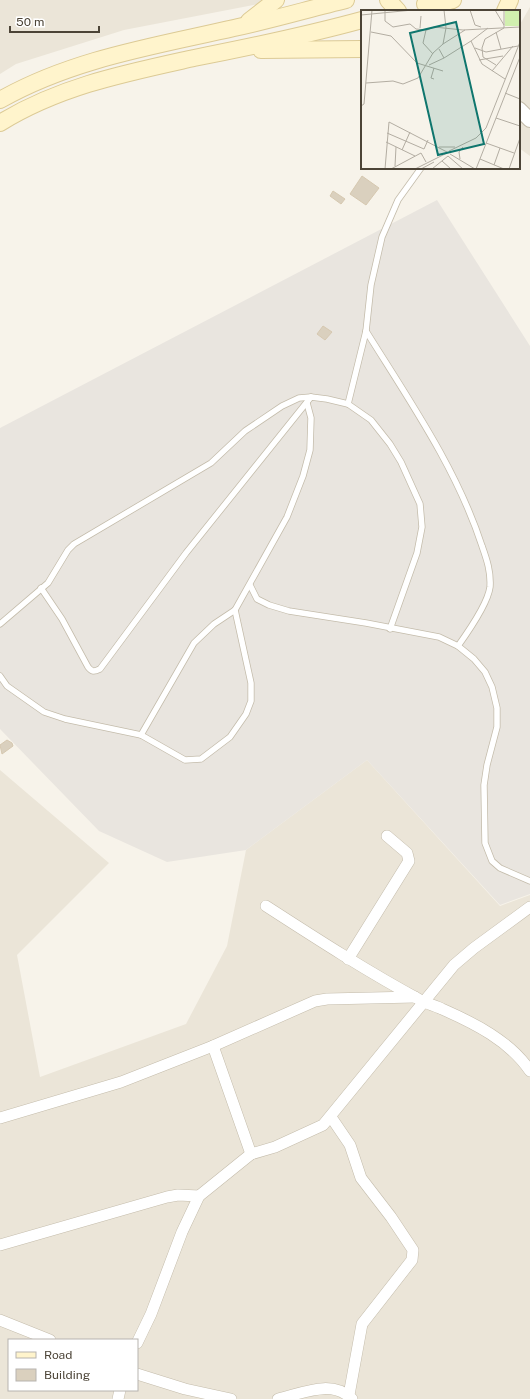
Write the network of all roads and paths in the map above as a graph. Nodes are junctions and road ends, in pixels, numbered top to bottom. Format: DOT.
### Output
graph roads {
  1 [pos="276,0"];
  2 [pos="346,0"];
  3 [pos="453,0"];
  4 [pos="510,0"];
  5 [pos="423,5"];
  6 [pos="505,10"];
  7 [pos="361,20"];
  8 [pos="235,28"];
  9 [pos="243,48"];
  10 [pos="361,48"];
  11 [pos="0,100"];
  12 [pos="520,110"];
  13 [pos="530,120"];
  14 [pos="0,123"];
  15 [pos="420,169"];
  16 [pos="366,330"];
  17 [pos="311,397"];
  18 [pos="307,403"];
  19 [pos="348,404"];
  20 [pos="250,585"];
  21 [pos="41,588"];
  22 [pos="235,610"];
  23 [pos="0,624"];
  24 [pos="390,629"];
  25 [pos="458,646"];
  26 [pos="0,676"];
  27 [pos="141,735"];
  28 [pos="386,836"];
  29 [pos="530,881"];
  30 [pos="266,906"];
  31 [pos="530,907"];
  32 [pos="348,959"];
  33 [pos="419,999"];
  34 [pos="213,1046"];
  35 [pos="530,1071"];
  36 [pos="331,1117"];
  37 [pos="0,1118"];
  38 [pos="251,1154"];
  39 [pos="199,1196"];
  40 [pos="0,1245"];
  41 [pos="0,1320"];
  42 [pos="48,1339"];
  43 [pos="138,1341"];
  44 [pos="138,1374"];
  45 [pos="351,1397"];
  46 [pos="231,1399"];
  47 [pos="278,1399"];
  1 -- 8 [label="main road"];
  2 -- 8 [label="main road"];
  3 -- 5 [label="main road"];
  4 -- 6 [label="main road"];
  7 -- 9 [label="main road"];
  8 -- 11 [label="main road"];
  9 -- 10 [label="main road"];
  9 -- 14 [label="main road"];
  12 -- 13 [label="street"];
  15 -- 16 [label="lane"];
  16 -- 19 [label="lane"];
  16 -- 25 [label="lane"];
  17 -- 18 [label="lane"];
  17 -- 19 [label="lane"];
  17 -- 21 [label="lane"];
  18 -- 20 [label="lane"];
  18 -- 21 [label="lane"];
  19 -- 24 [label="lane"];
  20 -- 22 [label="lane"];
  20 -- 24 [label="lane"];
  21 -- 23 [label="lane"];
  22 -- 27 [label="lane"];
  22 -- 27 [label="lane"];
  24 -- 25 [label="lane"];
  25 -- 29 [label="lane"];
  26 -- 27 [label="lane"];
  28 -- 32 [label="street"];
  30 -- 32 [label="street"];
  31 -- 33 [label="street"];
  32 -- 33 [label="street"];
  33 -- 34 [label="street"];
  33 -- 35 [label="street"];
  33 -- 36 [label="street"];
  34 -- 37 [label="street"];
  34 -- 38 [label="street"];
  36 -- 38 [label="street"];
  36 -- 45 [label="street"];
  38 -- 39 [label="street"];
  39 -- 40 [label="street"];
  39 -- 43 [label="street"];
  41 -- 42 [label="street"];
  44 -- 46 [label="street"];
  45 -- 47 [label="street"];
}
